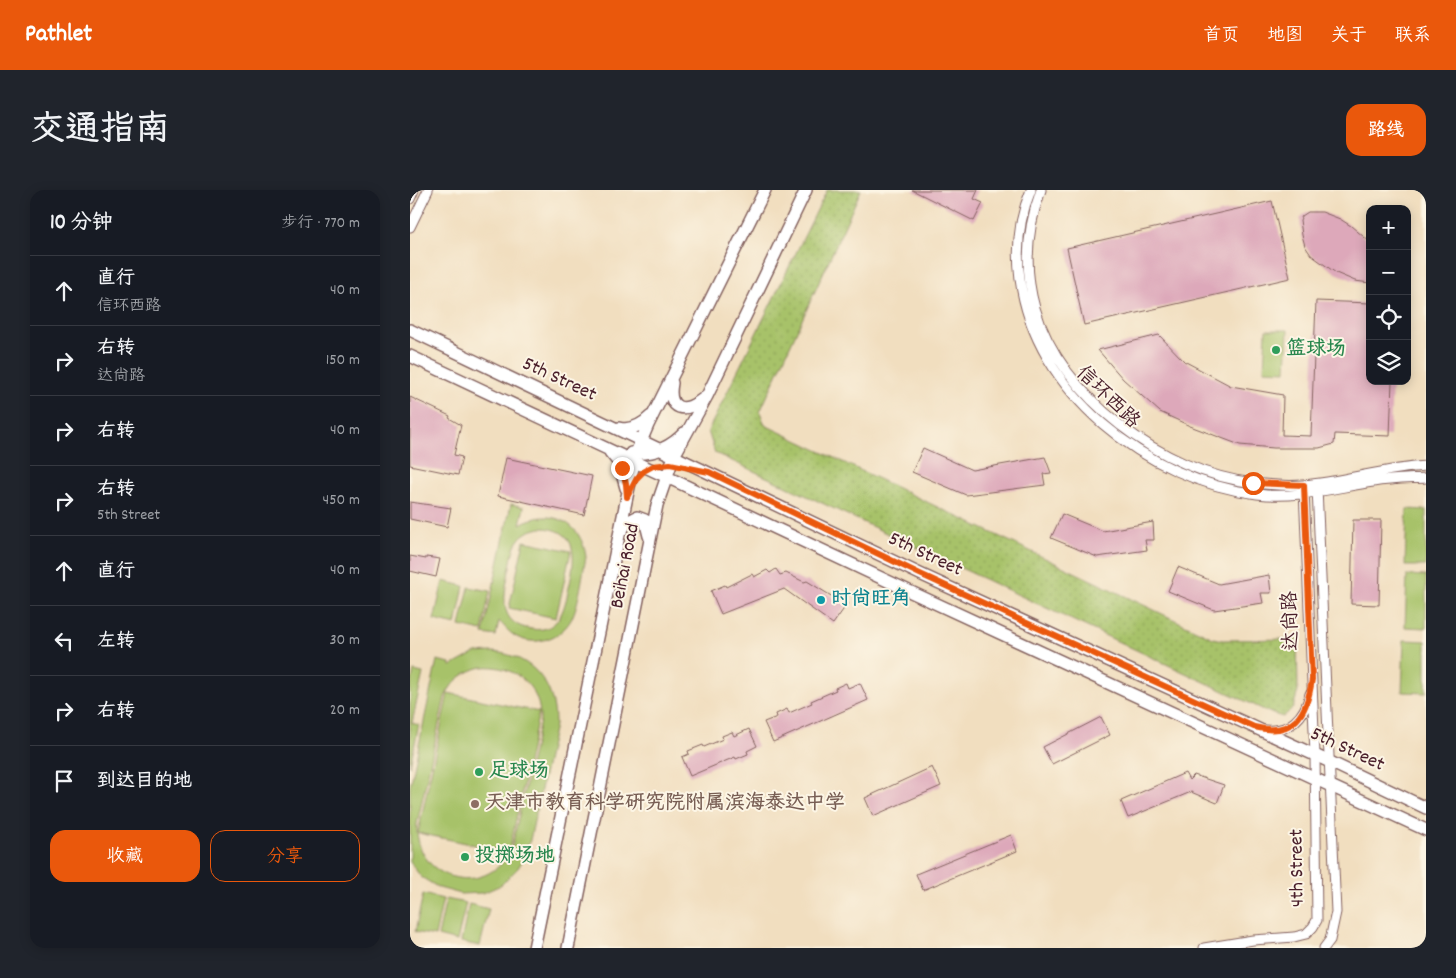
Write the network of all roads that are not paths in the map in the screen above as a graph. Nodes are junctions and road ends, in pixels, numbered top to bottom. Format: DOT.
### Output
graph roads {
  1 [pos="414,190"];
  2 [pos="428,190"];
  3 [pos="765,190"];
  4 [pos="806,190"];
  5 [pos="1031,190"];
  6 [pos="1041,190"];
  7 [pos="410,199"];
  8 [pos="410,227"];
  9 [pos="410,330"];
  10 [pos="410,356"];
  11 [pos="672,378"];
  12 [pos="707,396"];
  13 [pos="658,406"];
  14 [pos="693,422"];
  15 [pos="610,425"];
  16 [pos="600,445"];
  17 [pos="662,450"];
  18 [pos="639,451"];
  19 [pos="672,460"];
  20 [pos="1426,466"];
  21 [pos="656,471"];
  22 [pos="1426,478"];
  23 [pos="1317,488"];
  24 [pos="1304,490"];
  25 [pos="700,493"];
  26 [pos="627,497"];
  27 [pos="657,505"];
  28 [pos="618,538"];
  29 [pos="649,545"];
  30 [pos="1312,679"];
  31 [pos="1254,727"];
  32 [pos="1315,756"];
  33 [pos="1330,762"];
  34 [pos="1315,778"];
  35 [pos="1331,785"];
  36 [pos="1426,808"];
  37 [pos="1426,830"];
  38 [pos="1254,944"];
  39 [pos="534,948"];
  40 [pos="568,948"];
  41 [pos="1204,948"];
  42 [pos="1324,948"];
  1 -- 7 [label="street"];
  2 -- 8 [label="street"];
  3 -- 11 [label="main road, Beihai Road"];
  4 -- 12 [label="main road"];
  5 -- 24 [label="street, 信环西路"];
  6 -- 24 [label="street, 信环西路"];
  9 -- 15 [label="main road, 5th Street"];
  10 -- 16 [label="main road, 5th Street"];
  11 -- 12 [label="main road"];
  11 -- 13 [label="main road, Beihai Road"];
  12 -- 14 [label="main road"];
  13 -- 15 [label="main road"];
  13 -- 18 [label="main road, Beihai Road"];
  14 -- 17 [label="main road"];
  14 -- 19 [label="main road"];
  15 -- 18 [label="main road, 5th Street"];
  16 -- 18 [label="main road, 5th Street"];
  16 -- 26 [label="main road"];
  17 -- 18 [label="main road, 5th Street"];
  17 -- 19 [label="main road, 5th Street"];
  18 -- 21 [label="main road, 5th Street"];
  18 -- 26 [label="main road, Beihai Road"];
  19 -- 21 [label="main road"];
  19 -- 31 [label="main road, 5th Street"];
  20 -- 23 [label="street"];
  21 -- 25 [label="main road, 5th Street"];
  21 -- 26 [label="main road"];
  21 -- 27 [label="main road, Beihai Road"];
  22 -- 23 [label="street"];
  23 -- 24 [label="street, 信环西路"];
  23 -- 33 [label="street, 达尚路"];
  24 -- 30 [label="street, 达尚路"];
  25 -- 27 [label="main road"];
  25 -- 34 [label="main road, 5th Street"];
  26 -- 28 [label="main road, Beihai Road"];
  27 -- 29 [label="main road, Beihai Road"];
  28 -- 29 [label="main road"];
  28 -- 39 [label="main road, Beihai Road"];
  29 -- 40 [label="main road, Beihai Road"];
  30 -- 31 [label="street"];
  30 -- 32 [label="street, 达尚路"];
  31 -- 32 [label="main road, 5th Street"];
  32 -- 33 [label="main road, 5th Street"];
  32 -- 34 [label="street, 4th Street"];
  33 -- 35 [label="street, 4th Street"];
  33 -- 36 [label="main road, 5th Street"];
  34 -- 35 [label="main road, 5th Street"];
  34 -- 38 [label="street, 4th Street"];
  35 -- 37 [label="main road, 5th Street"];
  35 -- 42 [label="street, 4th Street"];
  38 -- 41 [label="street, 4th Street"];
}
